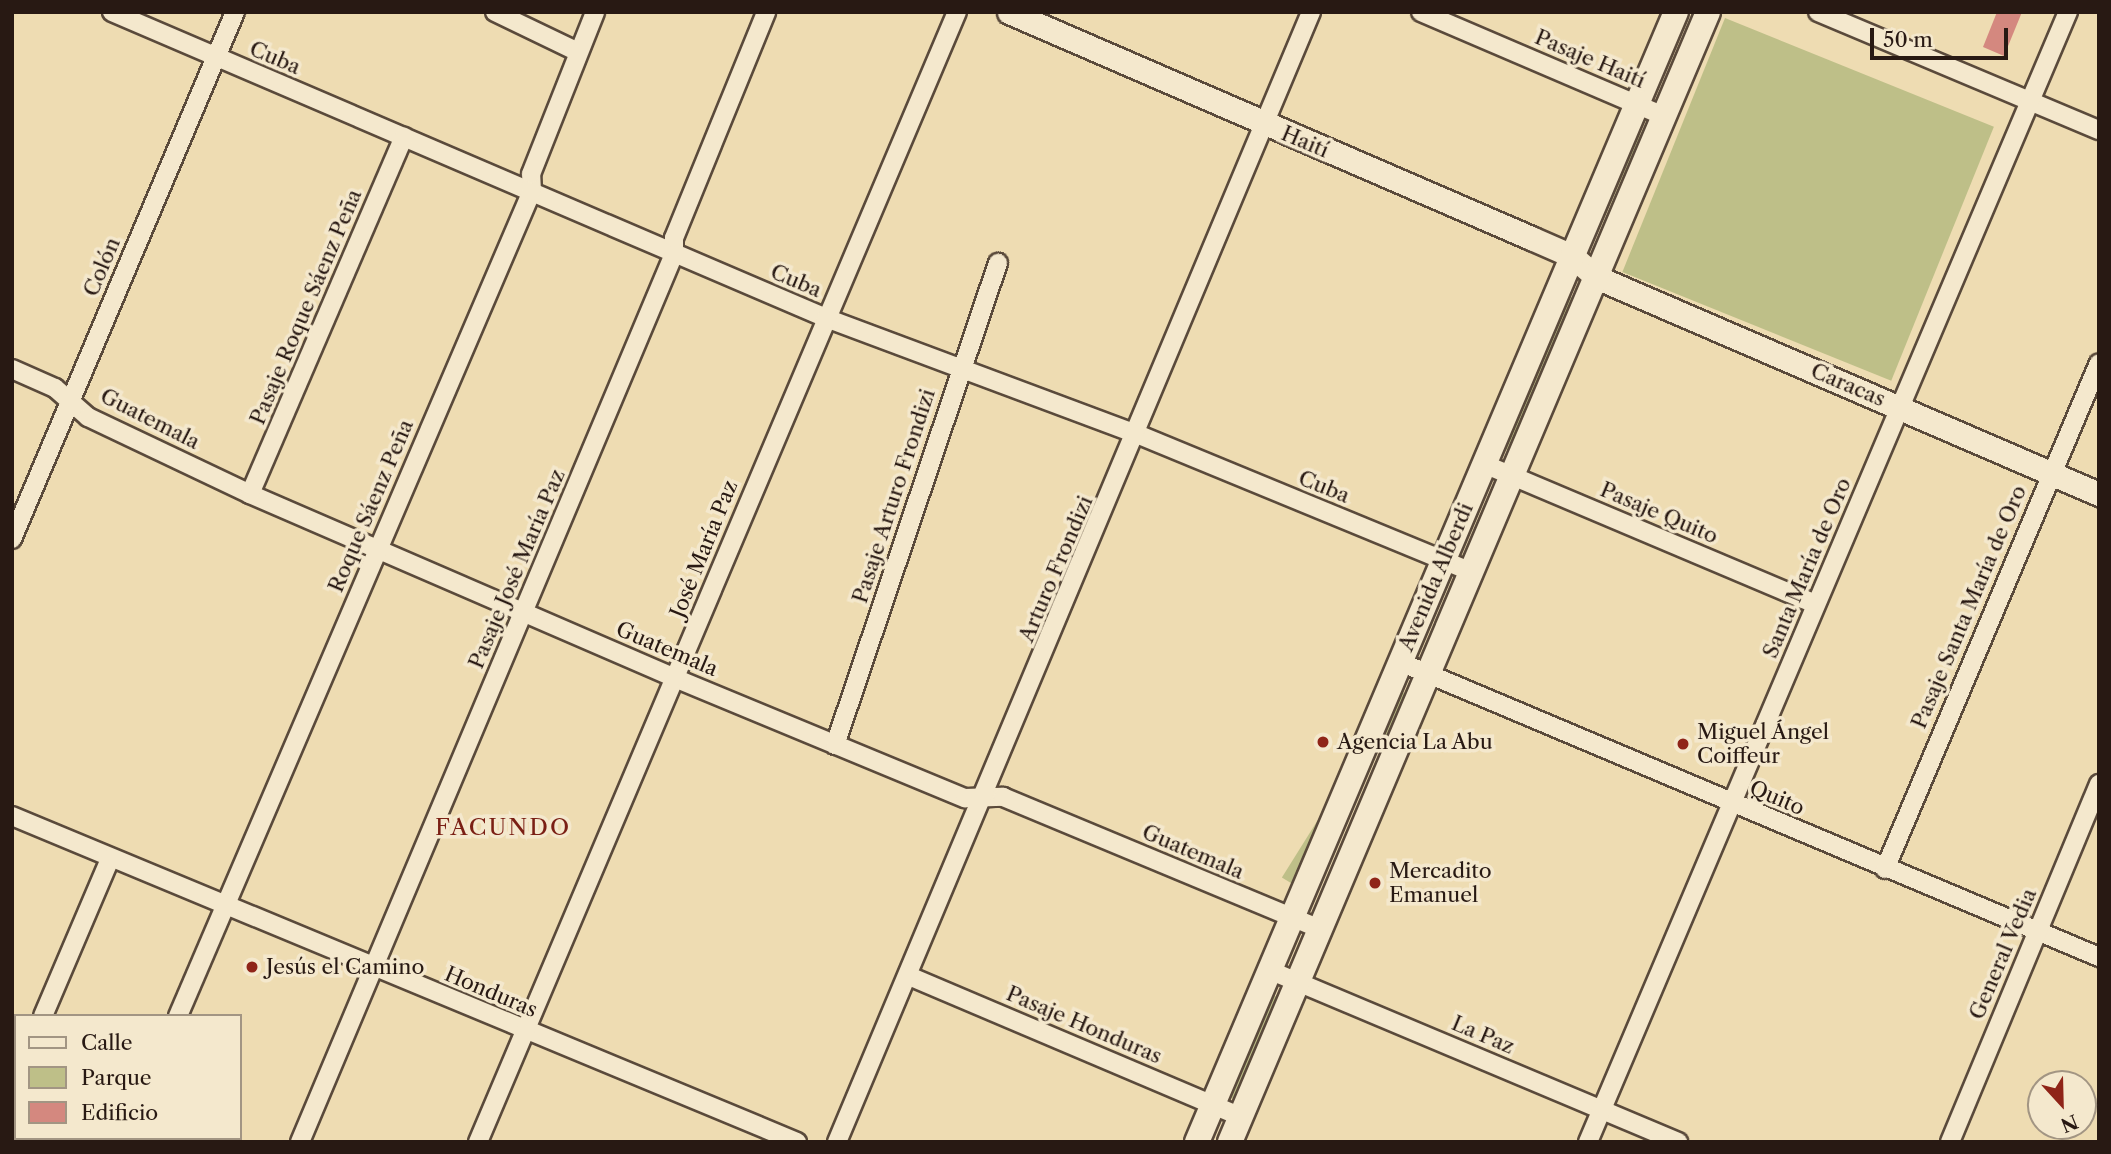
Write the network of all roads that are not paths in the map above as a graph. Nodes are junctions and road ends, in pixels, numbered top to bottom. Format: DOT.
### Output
graph roads {
  1 [pos="112,12"];
  2 [pos="234,12"];
  3 [pos="495,12"];
  4 [pos="595,12"];
  5 [pos="766,12"];
  6 [pos="957,12"];
  7 [pos="1009,12"];
  8 [pos="1311,12"];
  9 [pos="1421,12"];
  10 [pos="1676,12"];
  11 [pos="1708,12"];
  12 [pos="1818,12"];
  13 [pos="2068,12"];
  14 [pos="578,52"];
  15 [pos="216,58"];
  16 [pos="2030,102"];
  17 [pos="1637,103"];
  18 [pos="1664,116"];
  19 [pos="1267,126"];
  20 [pos="2099,130"];
  21 [pos="404,137"];
  22 [pos="531,191"];
  23 [pos="674,254"];
  24 [pos="1572,256"];
  25 [pos="998,263"];
  26 [pos="1596,277"];
  27 [pos="826,318"];
  28 [pos="2099,363"];
  29 [pos="961,366"];
  30 [pos="12,369"];
  31 [pos="70,399"];
  32 [pos="1902,408"];
  33 [pos="1137,434"];
  34 [pos="1484,464"];
  35 [pos="2050,472"];
  36 [pos="1512,476"];
  37 [pos="250,494"];
  38 [pos="2099,494"];
  39 [pos="12,539"];
  40 [pos="378,549"];
  41 [pos="1443,560"];
  42 [pos="1471,572"];
  43 [pos="1816,604"];
  44 [pos="524,612"];
  45 [pos="1400,662"];
  46 [pos="1428,674"];
  47 [pos="677,679"];
  48 [pos="835,745"];
  49 [pos="2099,784"];
  50 [pos="986,797"];
  51 [pos="1732,804"];
  52 [pos="12,816"];
  53 [pos="110,859"];
  54 [pos="1885,869"];
  55 [pos="227,905"];
  56 [pos="1292,918"];
  57 [pos="1320,929"];
  58 [pos="2038,932"];
  59 [pos="2099,957"];
  60 [pos="373,967"];
  61 [pos="1269,970"];
  62 [pos="909,976"];
  63 [pos="1298,982"];
  64 [pos="44,1014"];
  65 [pos="179,1014"];
  66 [pos="524,1031"];
  67 [pos="1213,1104"];
  68 [pos="1602,1109"];
  69 [pos="1241,1117"];
  70 [pos="300,1142"];
  71 [pos="478,1142"];
  72 [pos="797,1142"];
  73 [pos="837,1142"];
  74 [pos="1197,1142"];
  75 [pos="1230,1142"];
  76 [pos="1588,1142"];
  77 [pos="1678,1142"];
  78 [pos="1950,1142"];
  1 -- 15 [label="street, Cuba"];
  2 -- 15 [label="street, Colón"];
  3 -- 14 [label="street"];
  4 -- 14 [label="street, Roque Sáenz Peña"];
  5 -- 23 [label="street, Pasaje José María Paz"];
  6 -- 27 [label="street, José María Paz"];
  7 -- 19 [label="street, Haití"];
  8 -- 19 [label="street, Arturo Frondizi"];
  9 -- 17 [label="street, Pasaje Haití"];
  10 -- 17 [label="main road, Avenida Alberdi"];
  11 -- 18 [label="main road, Avenida Alberdi"];
  12 -- 16 [label="street"];
  13 -- 16 [label="street, Santa María de Oro"];
  14 -- 22 [label="street, Roque Sáenz Peña"];
  15 -- 21 [label="street, Cuba"];
  15 -- 31 [label="street, Colón"];
  16 -- 20 [label="street"];
  16 -- 32 [label="street, Santa María de Oro"];
  17 -- 18 [label="street, Pasaje Haití"];
  17 -- 24 [label="main road, Avenida Alberdi"];
  18 -- 26 [label="main road, Avenida Alberdi"];
  19 -- 24 [label="street, Haití"];
  19 -- 33 [label="street, Arturo Frondizi"];
  21 -- 22 [label="street, Cuba"];
  21 -- 37 [label="street, Pasaje Roque Sáenz Peña"];
  22 -- 23 [label="street, Cuba"];
  22 -- 40 [label="street, Roque Sáenz Peña"];
  23 -- 27 [label="street, Cuba"];
  23 -- 44 [label="street, Pasaje José María Paz"];
  24 -- 26 [label="street, Haití"];
  24 -- 34 [label="main road, Avenida Alberdi"];
  25 -- 29 [label="street, Pasaje Arturo Frondizi"];
  26 -- 32 [label="street, Caracas"];
  26 -- 36 [label="main road, Avenida Alberdi"];
  27 -- 29 [label="street, Cuba"];
  27 -- 47 [label="street, José María Paz"];
  28 -- 35 [label="street, Pasaje Santa María de Oro"];
  29 -- 33 [label="street, Cuba"];
  29 -- 48 [label="street, Pasaje Arturo Frondizi"];
  30 -- 31 [label="street, Guatemala"];
  31 -- 37 [label="street, Guatemala"];
  31 -- 39 [label="street, Colón"];
  32 -- 35 [label="street, Caracas"];
  32 -- 43 [label="street, Santa María de Oro"];
  33 -- 41 [label="street, Cuba"];
  33 -- 50 [label="street, Arturo Frondizi"];
  34 -- 36 [label="street, Pasaje Quito"];
  34 -- 41 [label="main road, Avenida Alberdi"];
  35 -- 38 [label="street, Caracas"];
  35 -- 54 [label="street, Pasaje Santa María de Oro"];
  36 -- 42 [label="main road, Avenida Alberdi"];
  36 -- 43 [label="street, Pasaje Quito"];
  37 -- 40 [label="street, Guatemala"];
  40 -- 44 [label="street, Guatemala"];
  40 -- 55 [label="street, Roque Sáenz Peña"];
  41 -- 42 [label="street, Cuba"];
  41 -- 45 [label="main road, Avenida Alberdi"];
  42 -- 46 [label="main road, Avenida Alberdi"];
  43 -- 51 [label="street, Santa María de Oro"];
  44 -- 47 [label="street, Guatemala"];
  44 -- 60 [label="street, Pasaje José María Paz"];
  45 -- 46 [label="street, Quito"];
  45 -- 56 [label="main road, Avenida Alberdi"];
  46 -- 51 [label="street, Quito"];
  46 -- 57 [label="main road, Avenida Alberdi"];
  47 -- 48 [label="street, Guatemala"];
  47 -- 66 [label="street, José María Paz"];
  48 -- 50 [label="street, Guatemala"];
  49 -- 58 [label="street, General Vedia"];
  50 -- 56 [label="street, Guatemala"];
  50 -- 62 [label="street, Arturo Frondizi"];
  51 -- 54 [label="street, Quito"];
  51 -- 68 [label="street, Santa María de Oro"];
  52 -- 53 [label="street, Honduras"];
  53 -- 55 [label="street, Honduras"];
  53 -- 64 [label="street"];
  54 -- 58 [label="street, Quito"];
  55 -- 60 [label="street, Honduras"];
  55 -- 65 [label="street, Roque Sáenz Peña"];
  56 -- 57 [label="street, Guatemala"];
  56 -- 61 [label="main road, Avenida Alberdi"];
  57 -- 63 [label="main road, Avenida Alberdi"];
  58 -- 59 [label="street, Quito"];
  58 -- 78 [label="street, General Vedia"];
  60 -- 66 [label="street, Honduras"];
  60 -- 70 [label="street, Pasaje José María Paz"];
  61 -- 63 [label="street, La Paz"];
  61 -- 67 [label="main road, Avenida Alberdi"];
  62 -- 67 [label="street, Pasaje Honduras"];
  62 -- 73 [label="street, Arturo Frondizi"];
  63 -- 68 [label="street, La Paz"];
  63 -- 69 [label="main road, Avenida Alberdi"];
  66 -- 71 [label="street, José María Paz"];
  66 -- 72 [label="street, Honduras"];
  67 -- 69 [label="street, Pasaje Honduras"];
  67 -- 74 [label="main road, Avenida Alberdi"];
  68 -- 76 [label="street, Santa María de Oro"];
  68 -- 77 [label="street, La Paz"];
  69 -- 75 [label="main road, Avenida Alberdi"];
}
